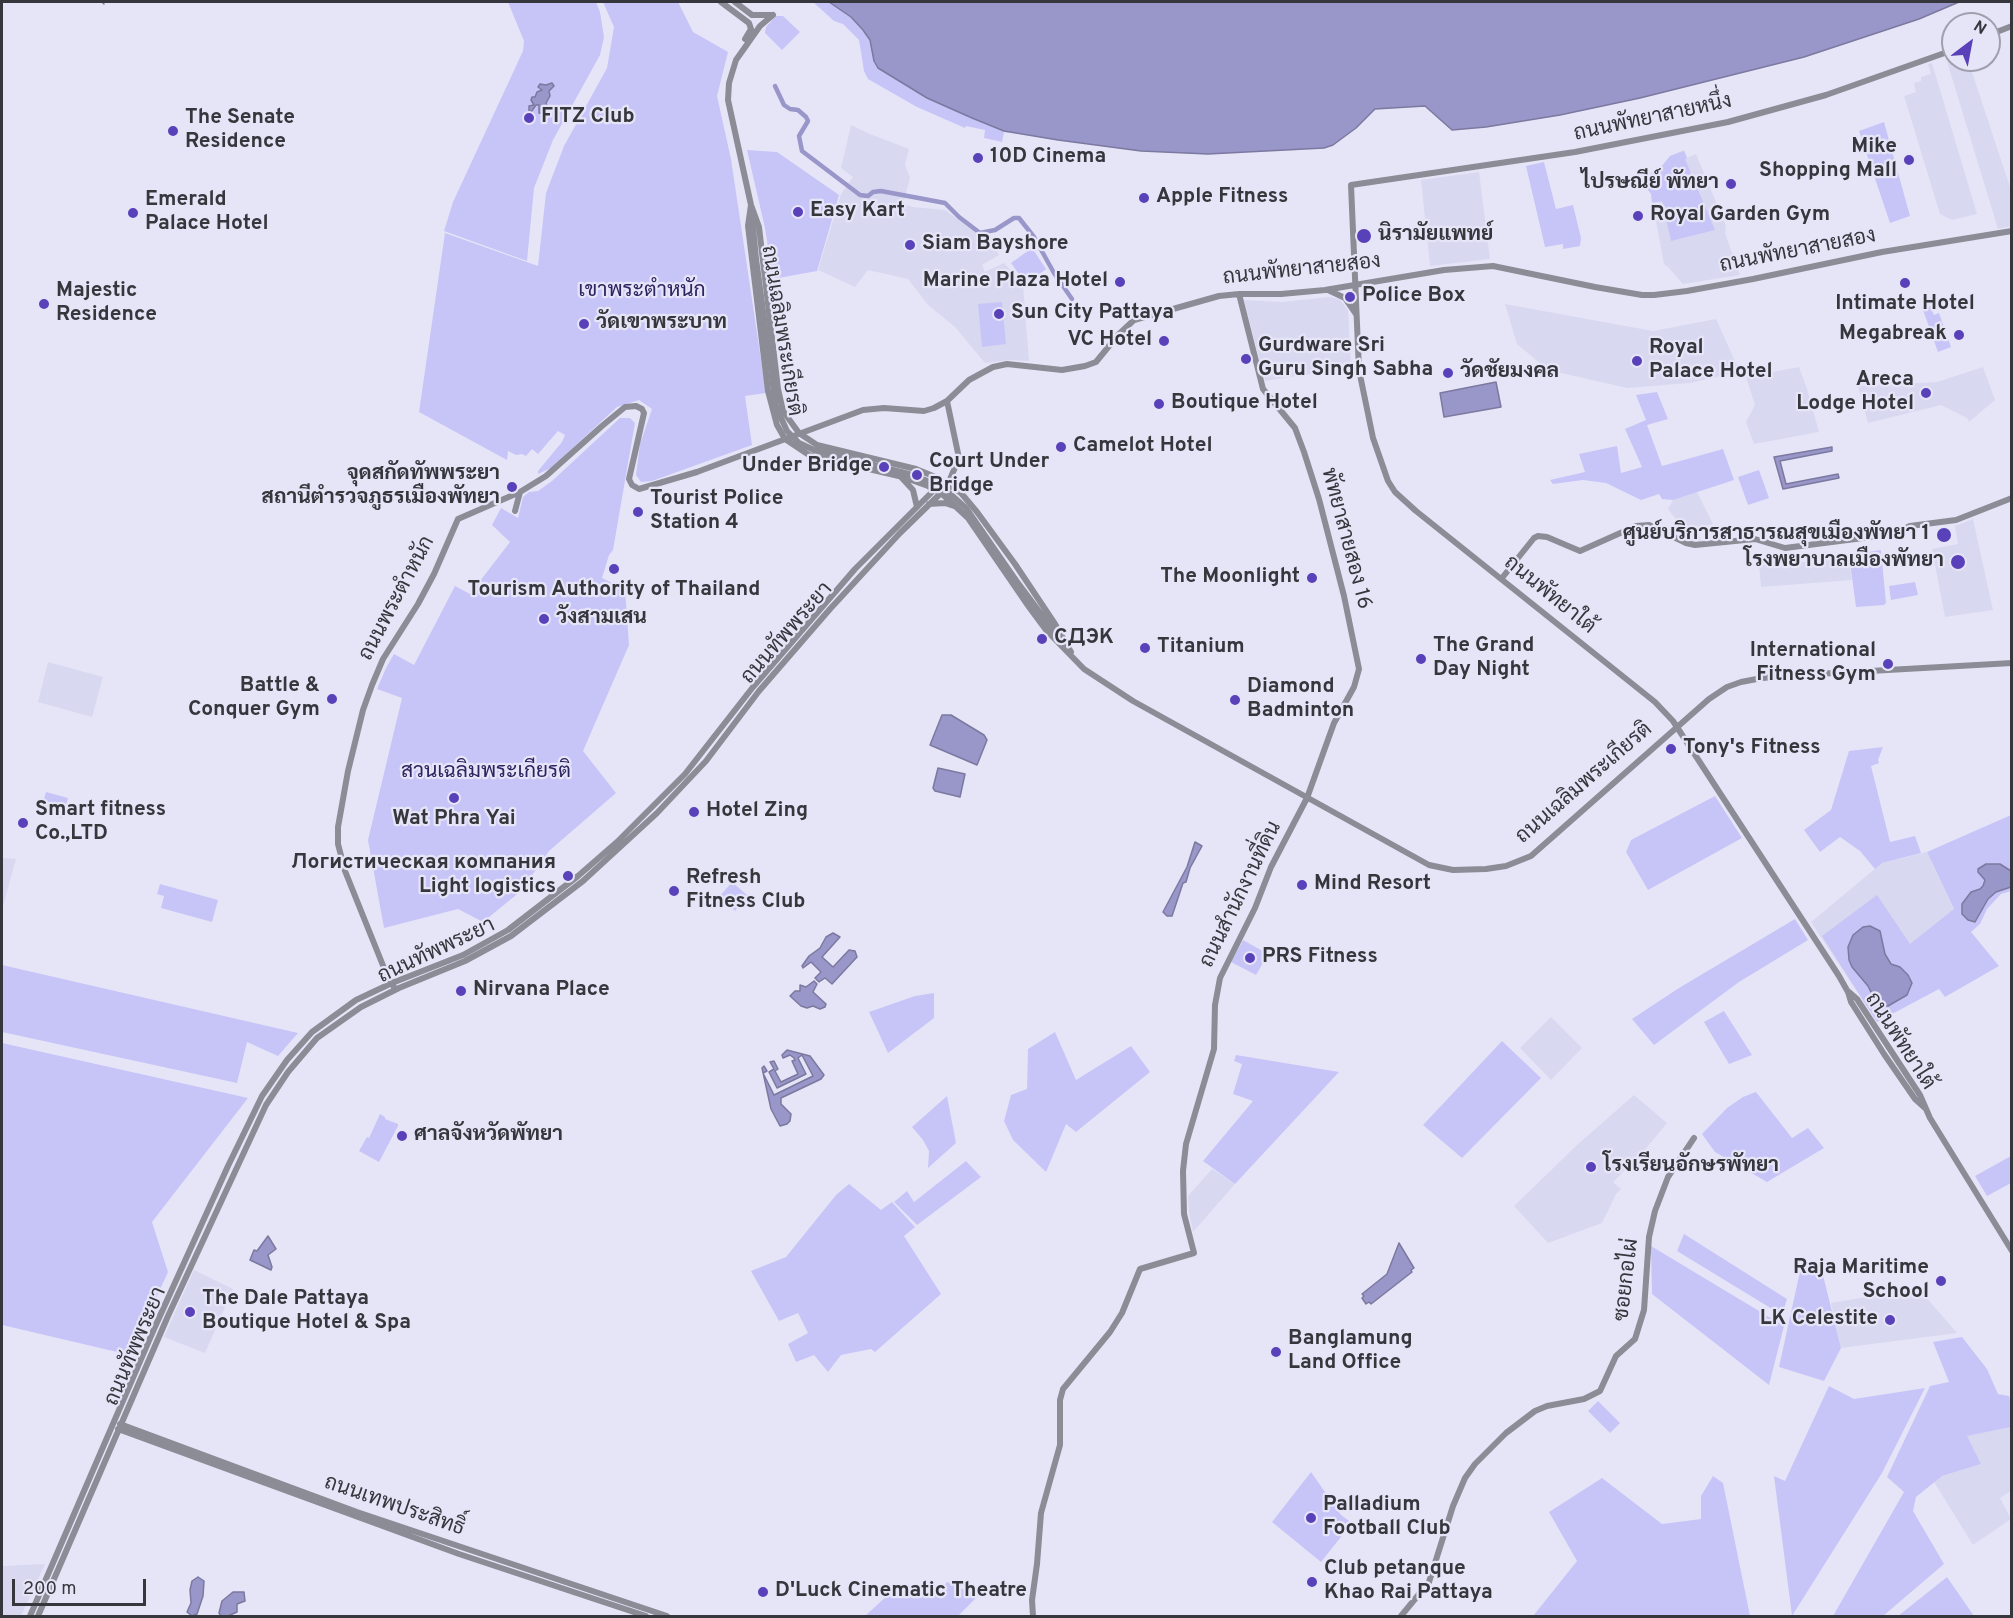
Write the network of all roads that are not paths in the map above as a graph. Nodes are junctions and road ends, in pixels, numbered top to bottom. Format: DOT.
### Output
graph roads {
  1 [pos="721,2"];
  2 [pos="735,2"];
  3 [pos="1941,54"];
  4 [pos="730,108"];
  5 [pos="1351,185"];
  6 [pos="751,204"];
  7 [pos="2012,231"];
  8 [pos="1355,285"];
  9 [pos="1325,290"];
  10 [pos="1239,294"];
  11 [pos="1357,314"];
  12 [pos="779,392"];
  13 [pos="769,395"];
  14 [pos="947,401"];
  15 [pos="817,426"];
  16 [pos="799,433"];
  17 [pos="785,439"];
  18 [pos="819,445"];
  19 [pos="829,448"];
  20 [pos="825,459"];
  21 [pos="906,466"];
  22 [pos="902,477"];
  23 [pos="945,483"];
  24 [pos="938,491"];
  25 [pos="519,492"];
  26 [pos="2012,498"];
  27 [pos="929,504"];
  28 [pos="917,507"];
  29 [pos="957,507"];
  30 [pos="515,511"];
  31 [pos="977,512"];
  32 [pos="968,518"];
  33 [pos="907,521"];
  34 [pos="1502,578"];
  35 [pos="1075,660"];
  36 [pos="2012,663"];
  37 [pos="1677,726"];
  38 [pos="1307,798"];
  39 [pos="394,986"];
  40 [pos="356,1000"];
  41 [pos="361,1007"];
  42 [pos="287,1060"];
  43 [pos="294,1065"];
  44 [pos="282,1067"];
  45 [pos="288,1072"];
  46 [pos="1694,1138"];
  47 [pos="232,1168"];
  48 [pos="2012,1251"];
  49 [pos="112,1425"];
  50 [pos="121,1427"];
  51 [pos="30,1617"];
  52 [pos="38,1617"];
  53 [pos="646,1617"];
  54 [pos="667,1617"];
  55 [pos="1033,1617"];
  56 [pos="1401,1617"];
  1 -- 4 [label="main road, ถนนเฉลิมพระเกียรติ"];
  2 -- 4 [label="main road, ถนนเฉลิมพระเกียรติ"];
  3 -- 5 [label="main road, ถนนพัทยาสายหนึ่ง"];
  4 -- 6 [label="main road, ถนนเฉลิมพระเกียรติ"];
  5 -- 8 [label="main road, ถนนพัทยาใต้"];
  6 -- 12 [label="main road, ถนนเฉลิมพระเกียรติ"];
  6 -- 13 [label="main road, ถนนเฉลิมพระเกียรติ"];
  6 -- 35 [label="main road, bridge"];
  7 -- 8 [label="main road, ถนนพัทยาสายสอง"];
  8 -- 9 [label="main road, ถนนพัทยาสายสอง"];
  8 -- 11 [label="main road, ถนนพัทยาใต้"];
  9 -- 10 [label="main road, ถนนพัทยาสายสอง"];
  9 -- 11 [label="main road"];
  10 -- 14 [label="main road, ถนนพัทยาสายสอง"];
  10 -- 38 [label="main road, พัทยาสายสอง 16"];
  11 -- 34 [label="main road, ถนนพัทยาใต้"];
  12 -- 13 [label="main road"];
  12 -- 16 [label="main road, ถนนเฉลิมพระเกียรติ"];
  13 -- 17 [label="main road, ถนนเฉลิมพระเกียรติ"];
  14 -- 15 [label="main road, ถนนพระตำหนัก"];
  14 -- 23 [label="main road, ถนนทัพพระยา"];
  15 -- 16 [label="main road, ถนนพระตำหนัก"];
  15 -- 18 [label="main road"];
  16 -- 17 [label="main road, ถนนพระตำหนัก"];
  16 -- 18 [label="main road, ถนนเฉลิมพระเกียรติ"];
  17 -- 20 [label="main road, ถนนเฉลิมพระเกียรติ"];
  17 -- 25 [label="main road, ถนนพระตำหนัก"];
  18 -- 19 [label="main road, ถนนเฉลิมพระเกียรติ"];
  19 -- 20 [label="main road"];
  19 -- 21 [label="main road, ถนนเฉลิมพระเกียรติ"];
  20 -- 22 [label="main road, ถนนเฉลิมพระเกียรติ"];
  21 -- 22 [label="main road"];
  21 -- 23 [label="main road, ถนนเฉลิมพระเกียรติ"];
  22 -- 24 [label="main road, ถนนเฉลิมพระเกียรติ"];
  22 -- 28 [label="main road"];
  23 -- 24 [label="main road, ถนนทัพพระยา"];
  23 -- 31 [label="main road, ถนนเฉลิมพระเกียรติ"];
  24 -- 27 [label="main road, ถนนทัพพระยา"];
  24 -- 28 [label="main road, ถนนทัพพระยา"];
  24 -- 29 [label="main road, ถนนเฉลิมพระเกียรติ"];
  25 -- 30 [label="main road"];
  25 -- 39 [label="main road, ถนนพระตำหนัก"];
  26 -- 34 [label="main road"];
  27 -- 29 [label="main road"];
  27 -- 33 [label="main road, ถนนทัพพระยา"];
  28 -- 33 [label="main road, ถนนทัพพระยา"];
  29 -- 32 [label="main road, ถนนเฉลิมพระเกียรติ"];
  31 -- 32 [label="main road"];
  31 -- 35 [label="main road, ถนนเฉลิมพระเกียรติ"];
  32 -- 35 [label="main road, ถนนเฉลิมพระเกียรติ"];
  33 -- 39 [label="main road, ถนนทัพพระยา"];
  34 -- 37 [label="main road, ถนนพัทยาใต้"];
  35 -- 38 [label="main road, ถนนเฉลิมพระเกียรติ"];
  36 -- 37 [label="main road, ถนนเฉลิมพระเกียรติ"];
  37 -- 38 [label="main road, ถนนเฉลิมพระเกียรติ"];
  37 -- 48 [label="main road, ถนนพัทยาใต้"];
  38 -- 55 [label="main road, ถนนสำนักงานที่ดิน"];
  39 -- 40 [label="main road, ถนนทัพพระยา"];
  39 -- 41 [label="main road, ถนนทัพพระยา"];
  40 -- 41 [label="main road"];
  40 -- 42 [label="main road, ถนนทัพพระยา"];
  41 -- 43 [label="main road, ถนนทัพพระยา"];
  42 -- 43 [label="main road"];
  42 -- 44 [label="main road, ถนนทัพพระยา"];
  43 -- 45 [label="main road, ถนนทัพพระยา"];
  44 -- 45 [label="main road"];
  44 -- 47 [label="main road, ถนนทัพพระยา"];
  45 -- 47 [label="main road, ถนนทัพพระยา"];
  46 -- 56 [label="main road, ซอยกอไผ่"];
  47 -- 49 [label="main road, ถนนทัพพระยา"];
  47 -- 50 [label="main road, ถนนทัพพระยา"];
  49 -- 50 [label="main road, ถนนเทพประสิทธิ์"];
  49 -- 51 [label="main road, ถนนทัพพระยา"];
  50 -- 52 [label="main road, ถนนทัพพระยา"];
  50 -- 53 [label="main road, ถนนเทพประสิทธิ์"];
  50 -- 54 [label="main road, ถนนเทพประสิทธิ์"];
}
